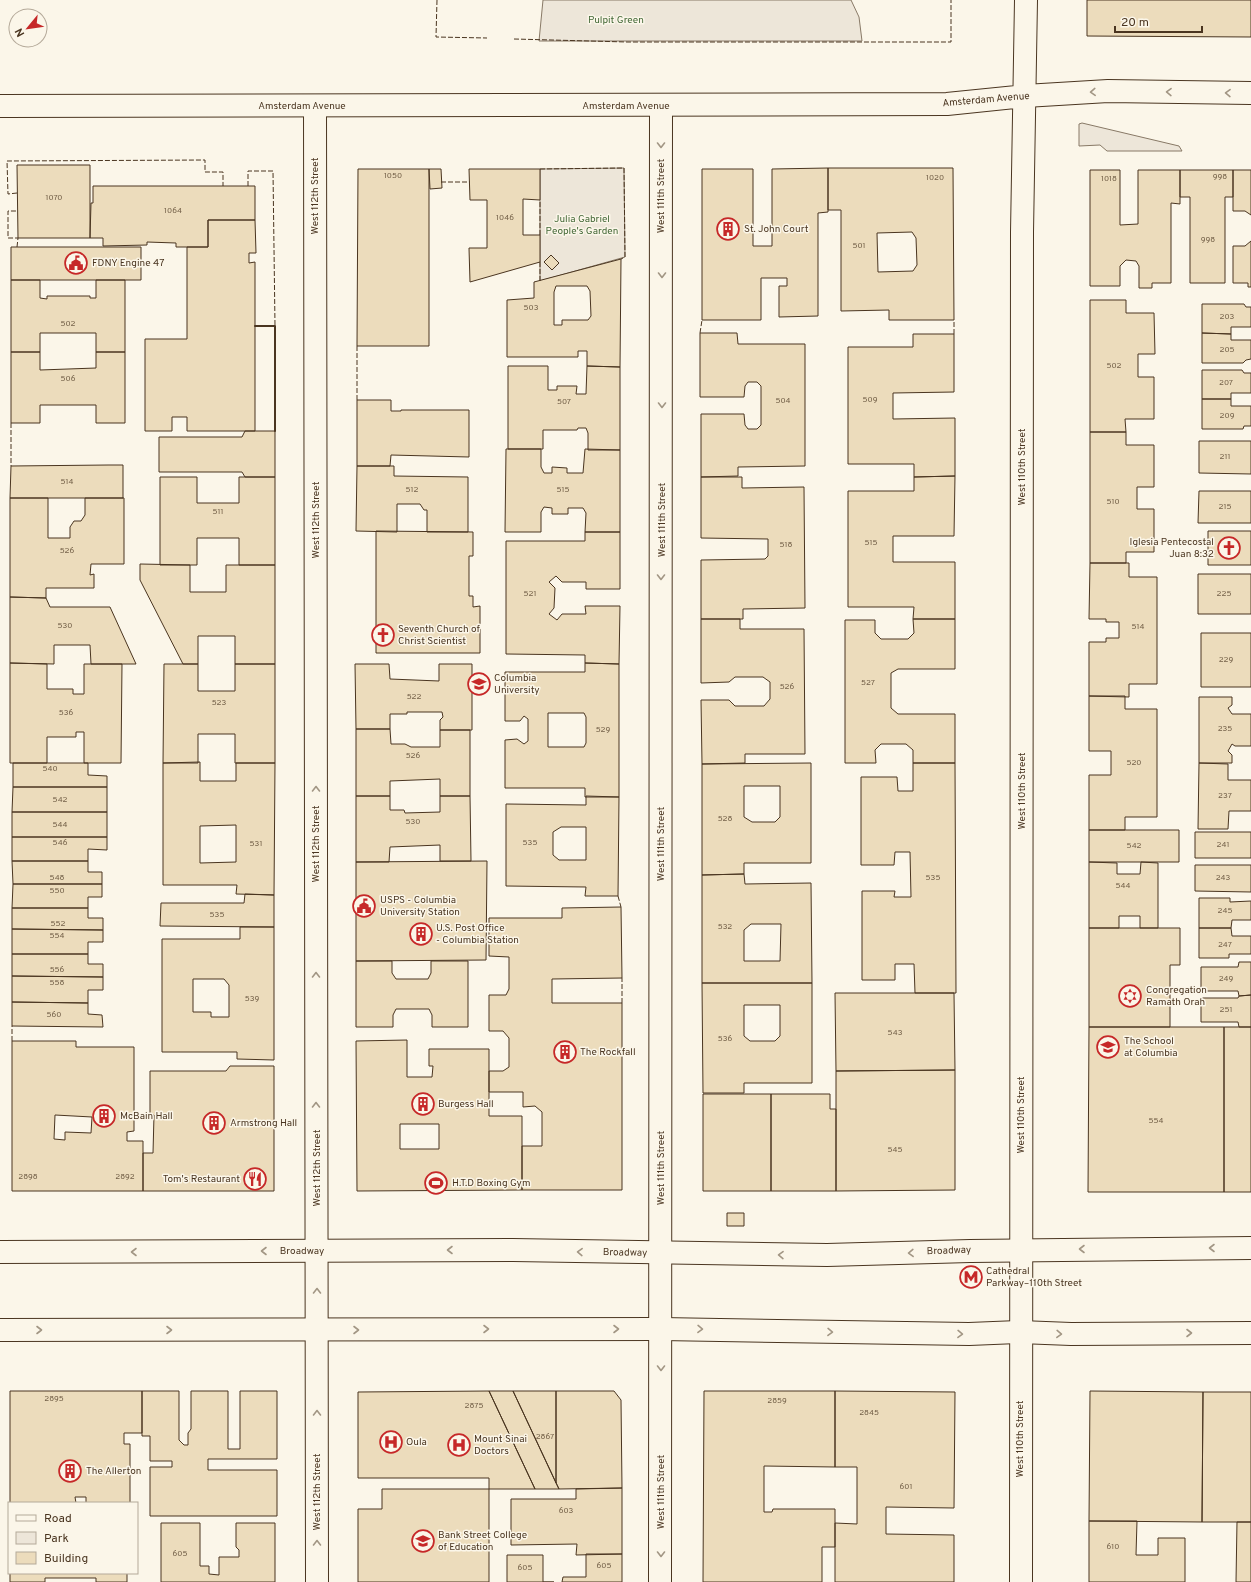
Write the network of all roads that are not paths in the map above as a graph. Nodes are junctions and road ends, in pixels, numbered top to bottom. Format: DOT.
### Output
graph roads {
  1 [pos="1026,0"];
  2 [pos="1251,93"];
  3 [pos="1025,96"];
  4 [pos="0,106"];
  5 [pos="315,106"];
  6 [pos="661,106"];
  7 [pos="1251,1248"];
  8 [pos="1020,1250"];
  9 [pos="0,1252"];
  10 [pos="317,1252"];
  11 [pos="661,1254"];
  12 [pos="662,1329"];
  13 [pos="0,1330"];
  14 [pos="317,1330"];
  15 [pos="1020,1332"];
  16 [pos="1251,1333"];
  17 [pos="317,1582"];
  18 [pos="660,1582"];
  19 [pos="1021,1582"];
  1 -- 3 [label="main road, West 110th Street"];
  2 -- 3 [label="main road, Amsterdam Avenue, one-way"];
  3 -- 6 [label="main road, Amsterdam Avenue"];
  3 -- 8 [label="main road, West 110th Street"];
  4 -- 5 [label="main road, Amsterdam Avenue"];
  5 -- 6 [label="main road, Amsterdam Avenue"];
  10 -- 5 [label="main road, West 112th Street, one-way"];
  6 -- 11 [label="main road, West 111th Street, one-way"];
  7 -- 8 [label="main road, Broadway, one-way"];
  8 -- 11 [label="main road, Broadway, one-way"];
  8 -- 15 [label="main road, West 110th Street"];
  10 -- 9 [label="main road, Broadway, one-way"];
  11 -- 10 [label="main road, Broadway, one-way"];
  14 -- 10 [label="main road, West 112th Street, one-way"];
  11 -- 12 [label="main road, West 111th Street"];
  14 -- 12 [label="main road, one-way"];
  12 -- 15 [label="main road, one-way"];
  12 -- 18 [label="main road, West 111th Street, one-way"];
  13 -- 14 [label="main road, one-way"];
  17 -- 14 [label="main road, West 112th Street, one-way"];
  15 -- 16 [label="main road, one-way"];
  15 -- 19 [label="main road, West 110th Street"];
}
